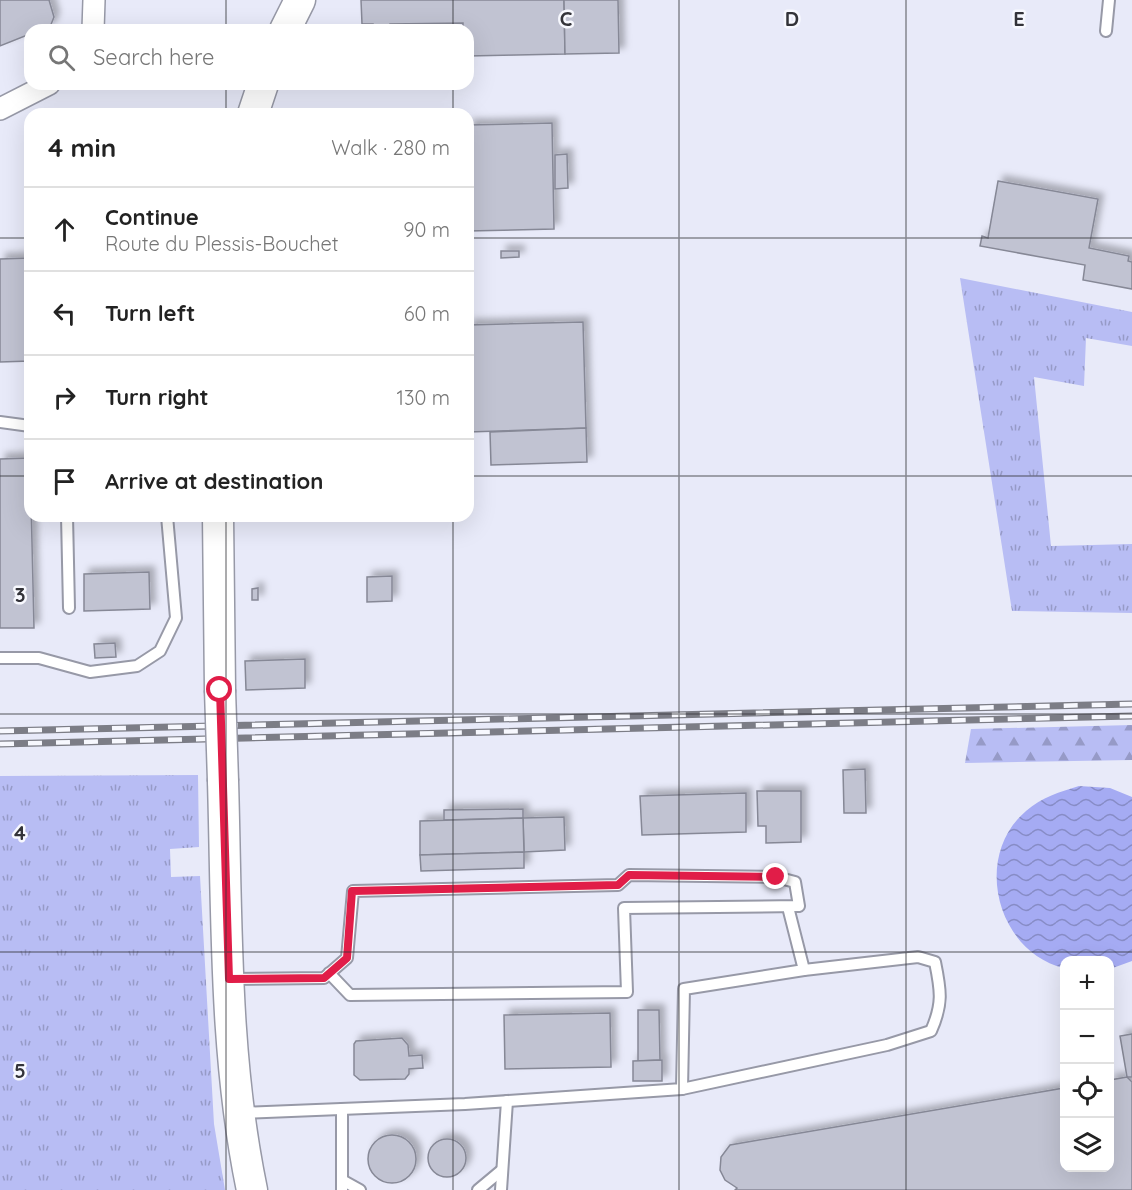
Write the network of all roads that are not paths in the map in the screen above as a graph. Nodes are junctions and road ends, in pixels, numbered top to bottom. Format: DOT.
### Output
graph roads {
  1 [pos="94,0"];
  2 [pos="300,0"];
  3 [pos="1109,0"];
  4 [pos="93,24"];
  5 [pos="288,24"];
  6 [pos="1106,31"];
  7 [pos="37,90"];
  8 [pos="261,90"];
  9 [pos="256,108"];
  10 [pos="0,109"];
  11 [pos="0,422"];
  12 [pos="24,425"];
  13 [pos="67,522"];
  14 [pos="168,522"];
  15 [pos="218,522"];
  16 [pos="69,608"];
  17 [pos="0,658"];
  18 [pos="788,907"];
  19 [pos="804,970"];
  20 [pos="329,973"];
  21 [pos="229,979"];
  22 [pos="682,1089"];
  23 [pos="507,1101"];
  24 [pos="342,1109"];
  25 [pos="240,1113"];
  26 [pos="502,1170"];
  27 [pos="342,1185"];
  28 [pos="252,1190"];
  29 [pos="360,1190"];
  30 [pos="478,1190"];
  31 [pos="501,1190"];
  1 -- 4 [label="street"];
  2 -- 5 [label="street"];
  3 -- 6 [label="lane"];
  7 -- 10 [label="street"];
  8 -- 9 [label="street"];
  11 -- 12 [label="lane"];
  13 -- 16 [label="lane"];
  14 -- 17 [label="lane"];
  15 -- 21 [label="street, bridge"];
  18 -- 19 [label="lane"];
  18 -- 20 [label="lane"];
  18 -- 20 [label="lane"];
  19 -- 22 [label="lane"];
  19 -- 22 [label="lane"];
  20 -- 21 [label="lane"];
  21 -- 25 [label="street"];
  22 -- 23 [label="lane"];
  23 -- 24 [label="lane"];
  23 -- 26 [label="lane"];
  24 -- 25 [label="lane"];
  24 -- 27 [label="lane"];
  25 -- 28 [label="street"];
  26 -- 30 [label="lane"];
  26 -- 31 [label="lane"];
  27 -- 29 [label="lane"];
}
